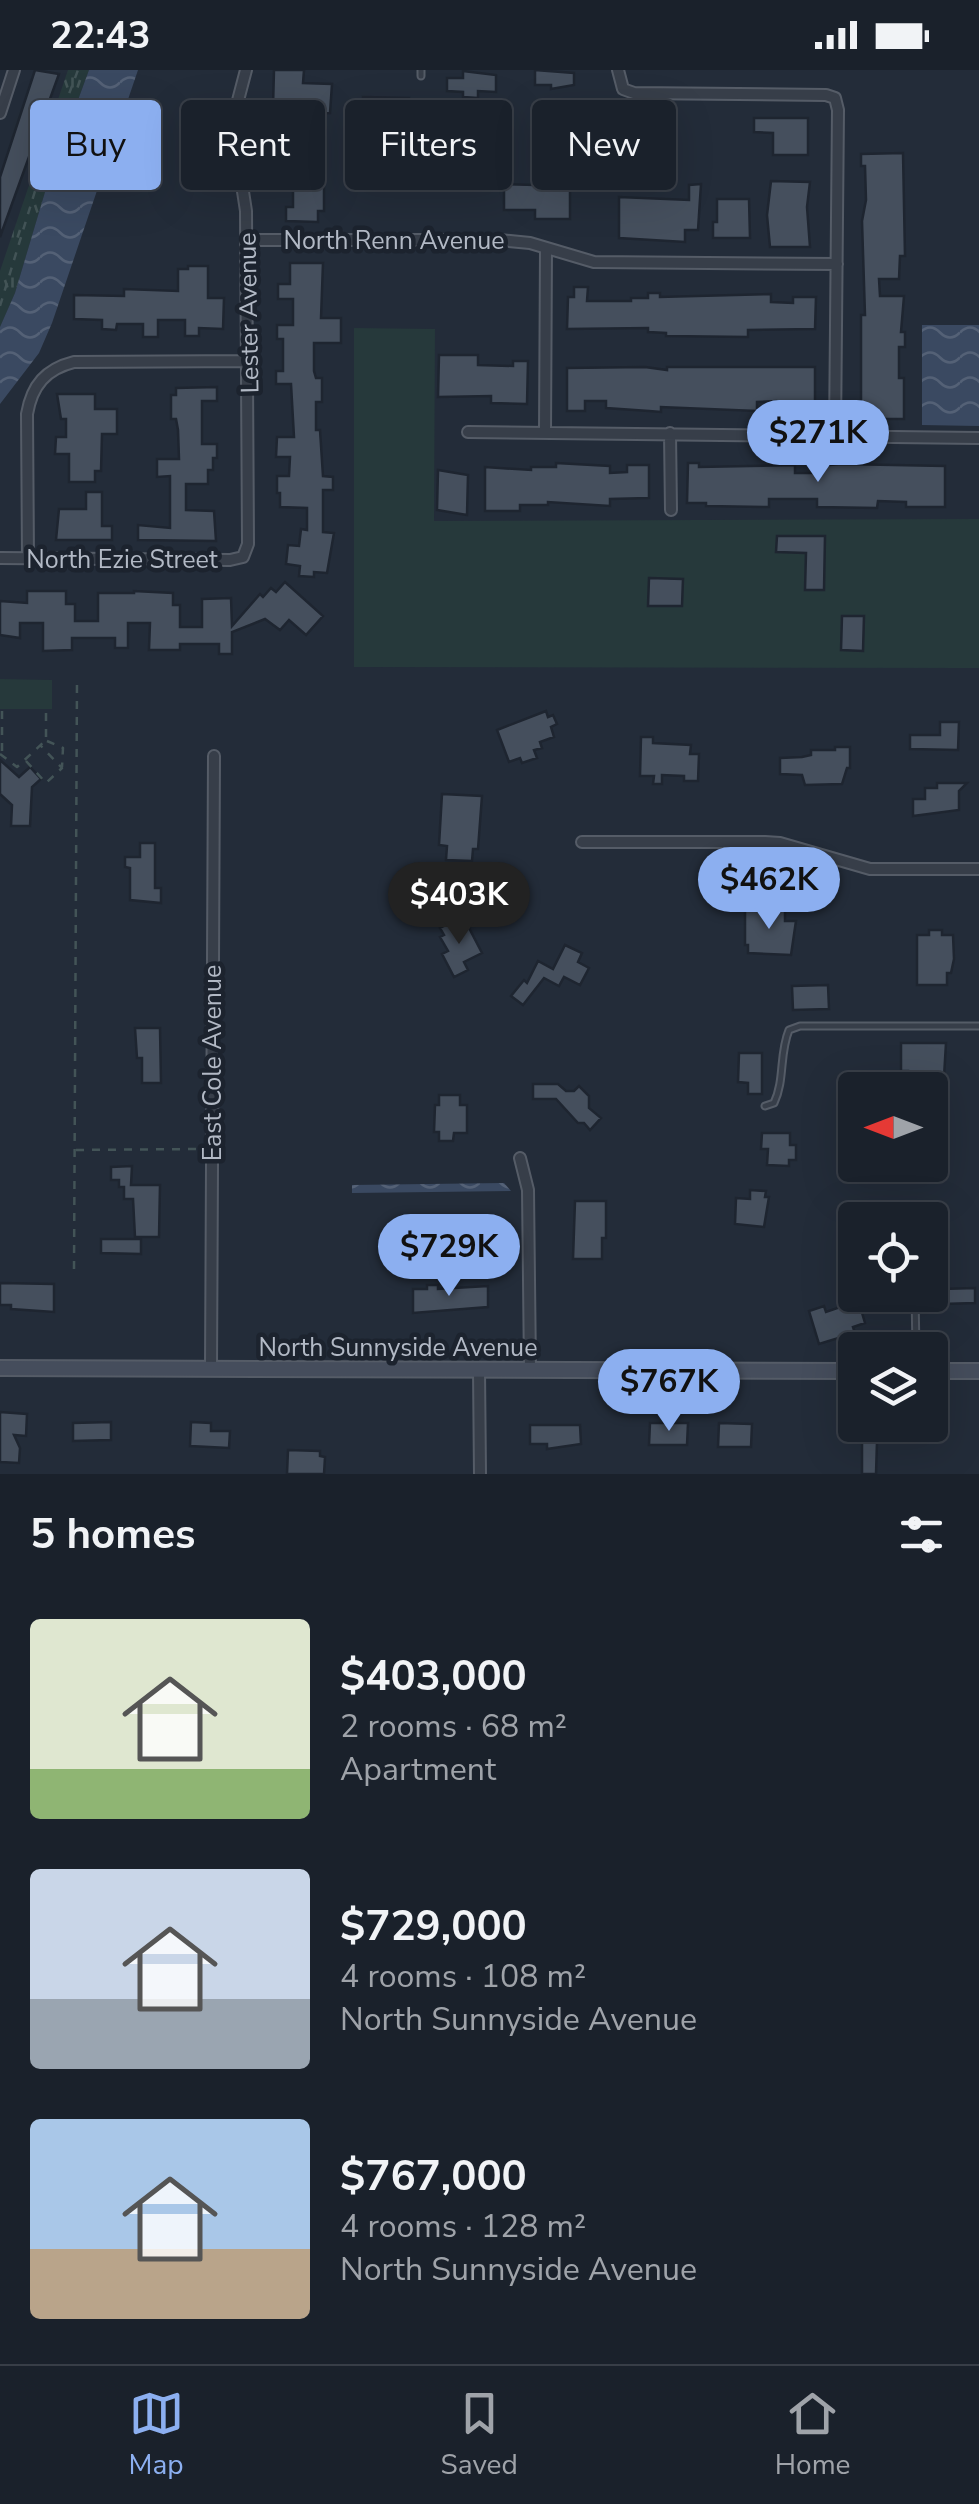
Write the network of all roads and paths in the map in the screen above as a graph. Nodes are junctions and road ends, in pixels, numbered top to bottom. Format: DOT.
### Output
graph roads {
  1 [pos="14,70"];
  2 [pos="78,70"];
  3 [pos="246,70"];
  4 [pos="618,70"];
  5 [pos="0,112"];
  6 [pos="247,240"];
  7 [pos="546,248"];
  8 [pos="838,264"];
  9 [pos="0,306"];
  10 [pos="249,361"];
  11 [pos="468,432"];
  12 [pos="544,432"];
  13 [pos="670,433"];
  14 [pos="836,434"];
  15 [pos="979,438"];
  16 [pos="671,510"];
  17 [pos="243,557"];
  18 [pos="0,558"];
  19 [pos="28,558"];
  20 [pos="77,680"];
  21 [pos="2,709"];
  22 [pos="46,709"];
  23 [pos="46,740"];
  24 [pos="40,746"];
  25 [pos="1,753"];
  26 [pos="214,756"];
  27 [pos="25,760"];
  28 [pos="62,768"];
  29 [pos="582,842"];
  30 [pos="979,870"];
  31 [pos="979,1026"];
  32 [pos="765,1106"];
  33 [pos="212,1149"];
  34 [pos="75,1150"];
  35 [pos="520,1158"];
  36 [pos="74,1269"];
  37 [pos="0,1368"];
  38 [pos="211,1370"];
  39 [pos="479,1370"];
  40 [pos="530,1370"];
  41 [pos="838,1371"];
  42 [pos="948,1371"];
  43 [pos="979,1371"];
  44 [pos="480,1474"];
  1 -- 5 [label="street"];
  2 -- 9 [label="path"];
  3 -- 6 [label="street, Lester Avenue"];
  4 -- 8 [label="street"];
  6 -- 7 [label="street, North Renn Avenue"];
  6 -- 10 [label="street, Lester Avenue"];
  7 -- 8 [label="street, North Renn Avenue"];
  7 -- 12 [label="street"];
  8 -- 14 [label="street"];
  10 -- 17 [label="street, Lester Avenue"];
  10 -- 19 [label="street"];
  11 -- 12 [label="street"];
  12 -- 13 [label="street"];
  13 -- 14 [label="street"];
  13 -- 16 [label="street"];
  14 -- 15 [label="street"];
  17 -- 19 [label="street, North Ezie Street"];
  18 -- 19 [label="street, North Ezie Street"];
  20 -- 34 [label="path"];
  21 -- 25 [label="path"];
  22 -- 23 [label="path"];
  23 -- 24 [label="path"];
  23 -- 28 [label="path"];
  24 -- 27 [label="path"];
  24 -- 28 [label="path"];
  25 -- 27 [label="path"];
  26 -- 33 [label="street, East Cole Avenue"];
  27 -- 28 [label="path"];
  29 -- 30 [label="street"];
  31 -- 32 [label="lane"];
  33 -- 34 [label="path"];
  33 -- 38 [label="street, East Cole Avenue"];
  34 -- 36 [label="path"];
  35 -- 40 [label="street"];
  37 -- 38 [label="main road, North Sunnyside Avenue"];
  38 -- 39 [label="main road, North Sunnyside Avenue"];
  39 -- 40 [label="main road, North Sunnyside Avenue"];
  39 -- 44 [label="street"];
  40 -- 41 [label="main road, North Sunnyside Avenue"];
  42 -- 43 [label="main road"];
}
